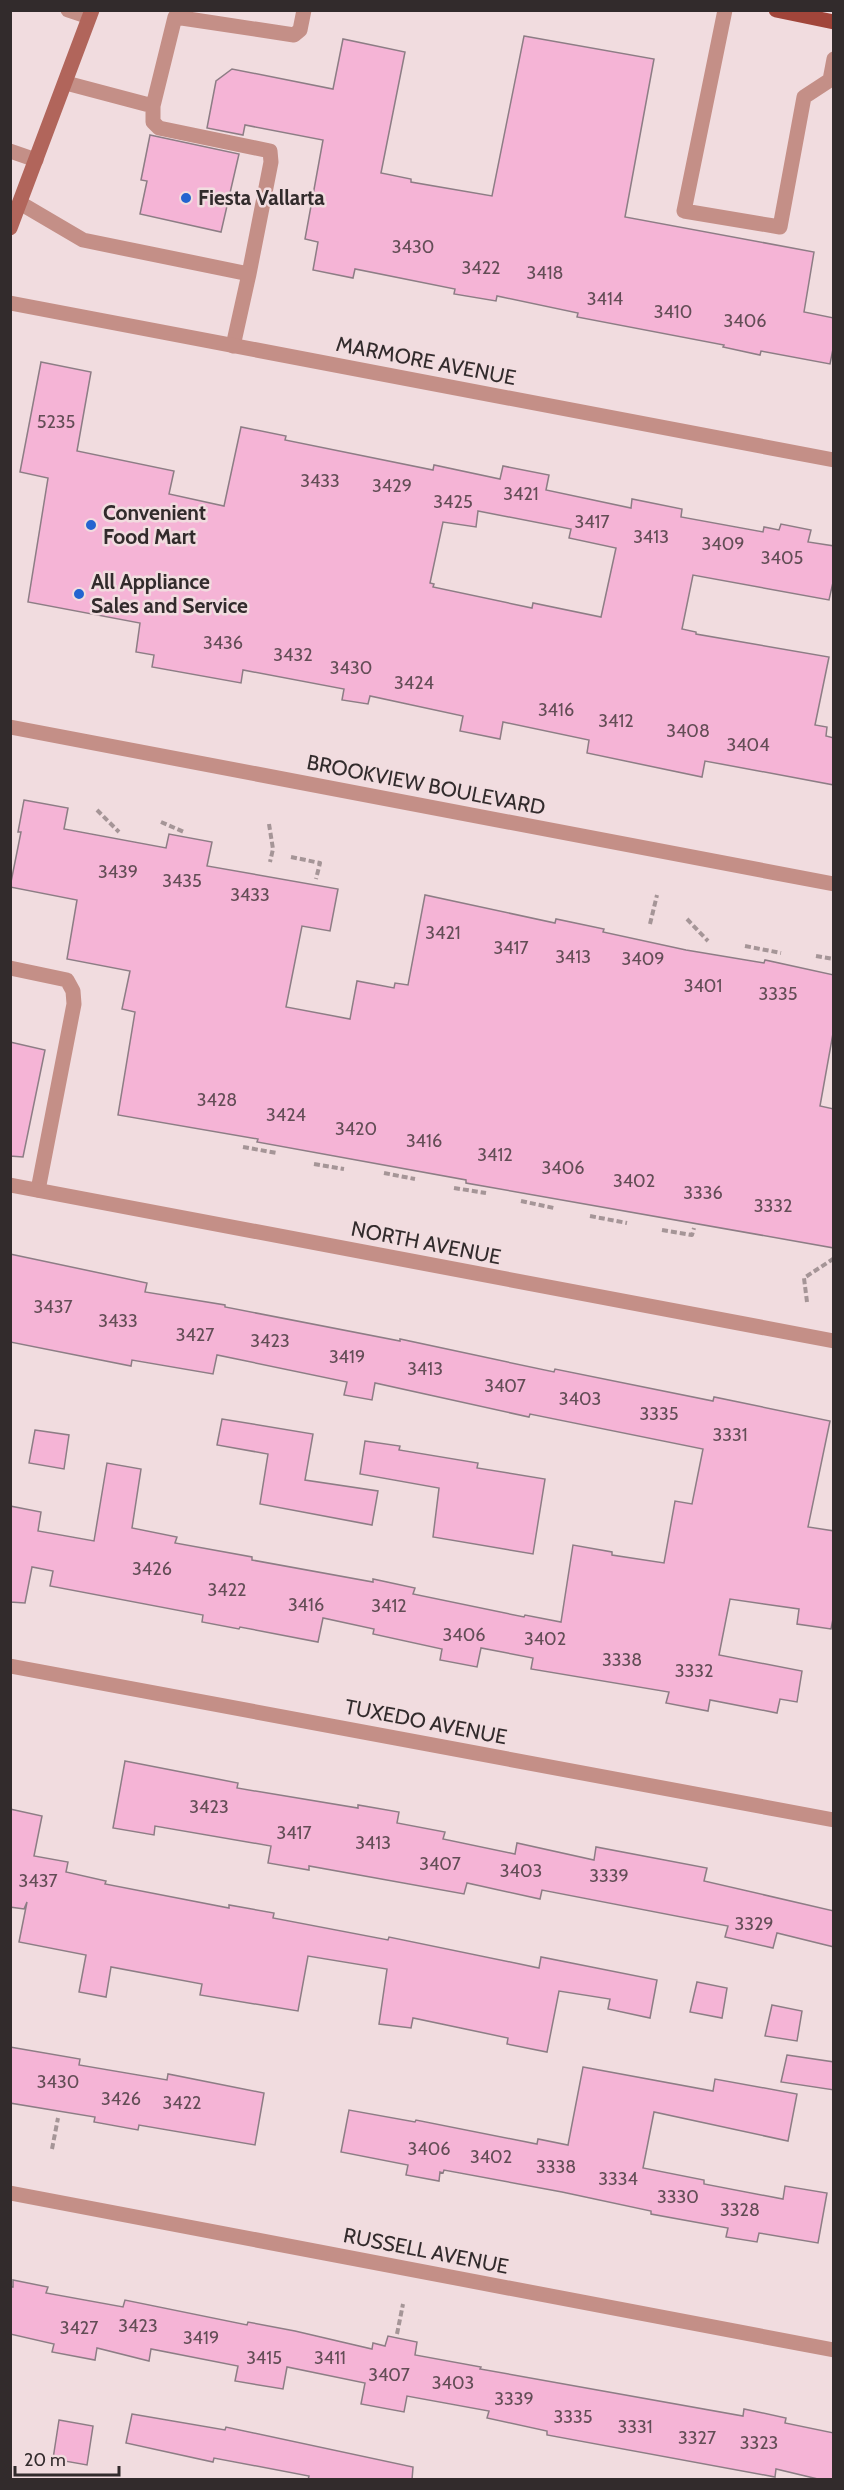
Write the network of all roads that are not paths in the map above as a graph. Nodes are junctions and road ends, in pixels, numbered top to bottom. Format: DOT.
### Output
graph roads {
  1 [pos="68,10"];
  2 [pos="304,10"];
  3 [pos="725,10"];
  4 [pos="776,10"];
  5 [pos="90,14"];
  6 [pos="173,14"];
  7 [pos="834,21"];
  8 [pos="834,59"];
  9 [pos="66,83"];
  10 [pos="153,106"];
  11 [pos="10,151"];
  12 [pos="36,160"];
  13 [pos="20,203"];
  14 [pos="10,228"];
  15 [pos="249,274"];
  16 [pos="10,303"];
  17 [pos="233,346"];
  18 [pos="834,460"];
  19 [pos="10,727"];
  20 [pos="834,884"];
  21 [pos="10,968"];
  22 [pos="10,1185"];
  23 [pos="38,1190"];
  24 [pos="834,1341"];
  25 [pos="10,1666"];
  26 [pos="834,1820"];
  27 [pos="10,2193"];
  28 [pos="834,2350"];
  1 -- 5 [label="street"];
  2 -- 6 [label="street"];
  3 -- 8 [label="street"];
  4 -- 7 [label="main road"];
  5 -- 9 [label="main road"];
  6 -- 10 [label="street"];
  9 -- 10 [label="street"];
  9 -- 12 [label="main road"];
  10 -- 15 [label="street"];
  11 -- 12 [label="street"];
  12 -- 13 [label="main road"];
  13 -- 14 [label="main road"];
  13 -- 15 [label="street"];
  15 -- 17 [label="street"];
  16 -- 17 [label="street, MARMORE AVENUE"];
  17 -- 18 [label="street, MARMORE AVENUE"];
  19 -- 20 [label="street, BROOKVIEW BOULEVARD"];
  21 -- 23 [label="street"];
  22 -- 23 [label="street, NORTH AVENUE"];
  23 -- 24 [label="street, NORTH AVENUE"];
  25 -- 26 [label="street, TUXEDO AVENUE"];
  27 -- 28 [label="street, RUSSELL AVENUE"];
}
